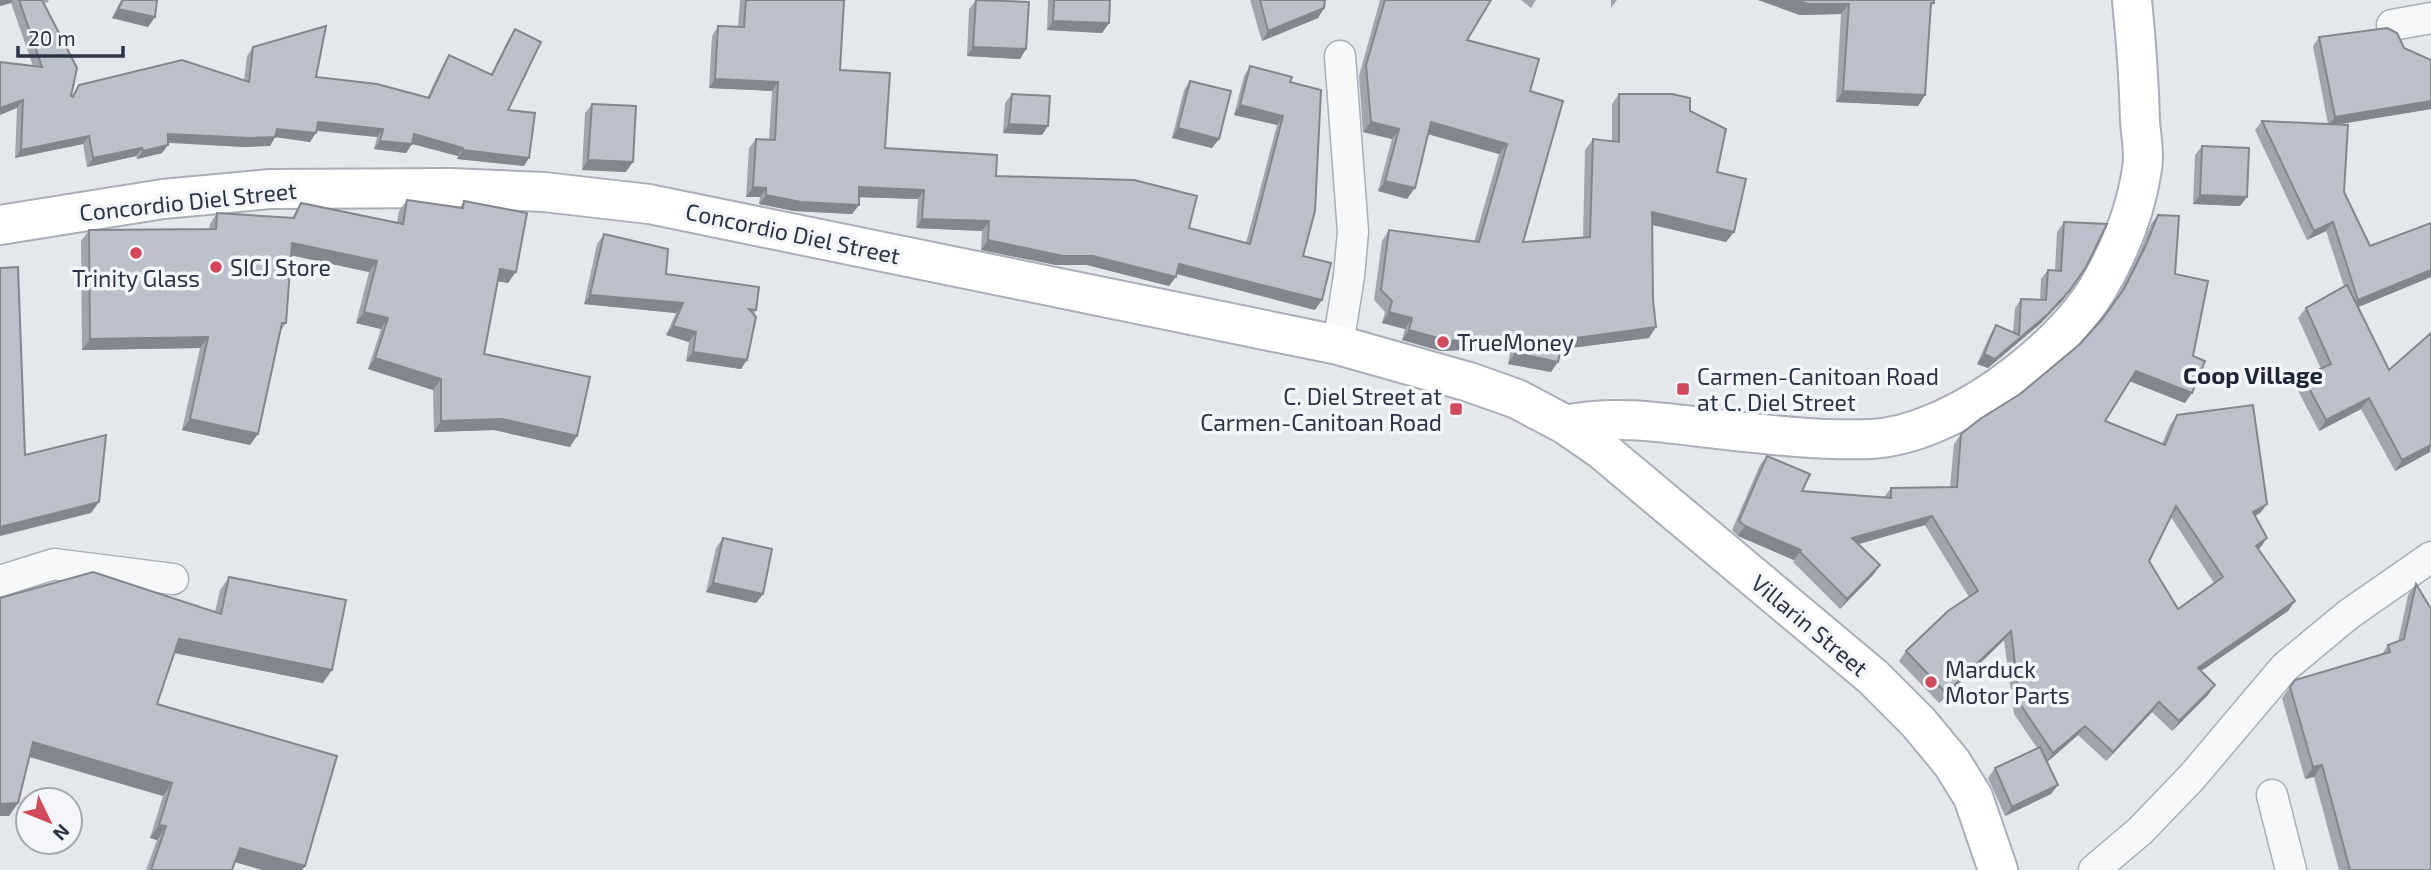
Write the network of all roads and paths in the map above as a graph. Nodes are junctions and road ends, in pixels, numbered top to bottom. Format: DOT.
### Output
graph roads {
  1 [pos="2132,0"];
  2 [pos="2431,18"];
  3 [pos="2392,26"];
  4 [pos="1340,56"];
  5 [pos="0,225"];
  6 [pos="1338,345"];
  7 [pos="1566,425"];
  8 [pos="2431,557"];
  9 [pos="173,579"];
  10 [pos="0,581"];
  11 [pos="2272,795"];
  12 [pos="1998,870"];
  13 [pos="2094,870"];
  14 [pos="2291,870"];
  1 -- 7 [label="main road"];
  2 -- 3 [label="street"];
  4 -- 6 [label="street"];
  5 -- 6 [label="main road, Concordio Diel Street"];
  6 -- 7 [label="main road, Concordio Diel Street"];
  7 -- 12 [label="main road, Villarin Street"];
  8 -- 13 [label="street"];
  9 -- 10 [label="street"];
  11 -- 14 [label="street"];
}
